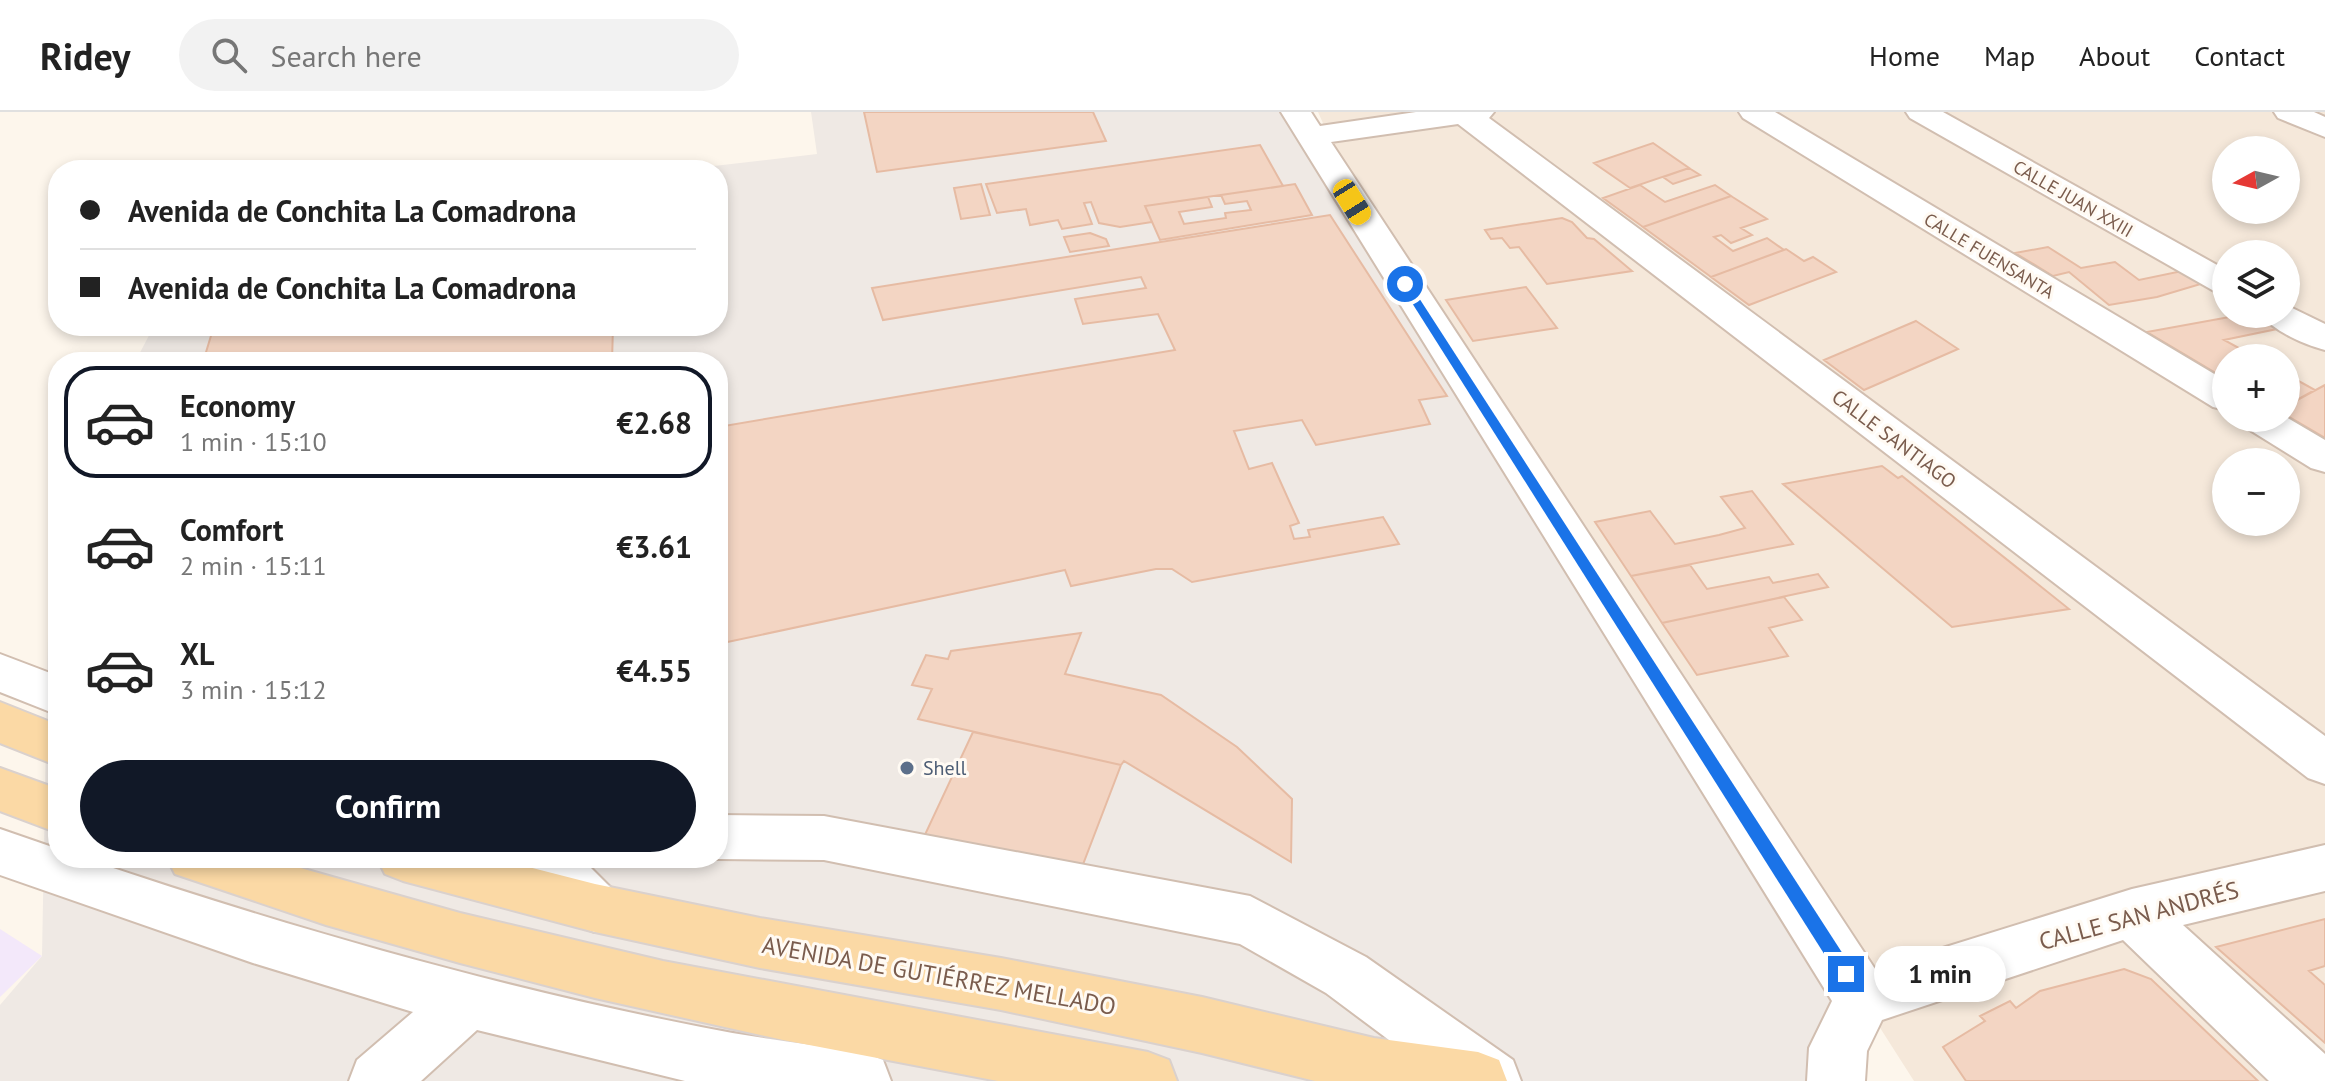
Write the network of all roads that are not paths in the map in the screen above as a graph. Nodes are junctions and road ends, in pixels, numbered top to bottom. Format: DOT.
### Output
graph roads {
  1 [pos="1754,112"];
  2 [pos="1921,112"];
  3 [pos="2289,112"];
  4 [pos="1472,113"];
  5 [pos="1304,124"];
  6 [pos="2325,128"];
  7 [pos="2212,276"];
  8 [pos="2300,325"];
  9 [pos="2325,339"];
  10 [pos="2212,390"];
  11 [pos="2282,432"];
  12 [pos="2325,458"];
  13 [pos="0,672"];
  14 [pos="48,692"];
  15 [pos="0,722"];
  16 [pos="48,742"];
  17 [pos="2325,763"];
  18 [pos="0,789"];
  19 [pos="48,807"];
  20 [pos="728,837"];
  21 [pos="0,852"];
  22 [pos="225,868"];
  23 [pos="441,868"];
  24 [pos="557,868"];
  25 [pos="2325,868"];
  26 [pos="595,908"];
  27 [pos="2132,913"];
  28 [pos="1863,1000"];
  29 [pos="467,1002"];
  30 [pos="378,1081"];
  31 [pos="862,1081"];
  32 [pos="1148,1081"];
  33 [pos="1478,1081"];
  34 [pos="1492,1081"];
  35 [pos="1836,1081"];
  36 [pos="2311,1081"];
  1 -- 10 [label="street, CALLE FUENSANTA"];
  2 -- 7 [label="street, CALLE JUAN XXIII"];
  3 -- 6 [label="street"];
  4 -- 5 [label="street"];
  4 -- 17 [label="street, CALLE SANTIAGO"];
  5 -- 28 [label="street"];
  8 -- 9 [label="street"];
  11 -- 12 [label="street"];
  13 -- 14 [label="street"];
  15 -- 16 [label="main road"];
  18 -- 19 [label="main road"];
  20 -- 34 [label="street"];
  21 -- 29 [label="street"];
  22 -- 32 [label="main road"];
  23 -- 26 [label="main road, AVENIDA DE GUTIÉRREZ MELLADO"];
  24 -- 26 [label="street"];
  25 -- 27 [label="street, CALLE SAN ANDRÉS"];
  26 -- 33 [label="main road, AVENIDA DE GUTIÉRREZ MELLADO"];
  27 -- 28 [label="street, CALLE SAN ANDRÉS"];
  27 -- 36 [label="street"];
  28 -- 35 [label="street"];
  29 -- 30 [label="street"];
  29 -- 31 [label="street"];
}
